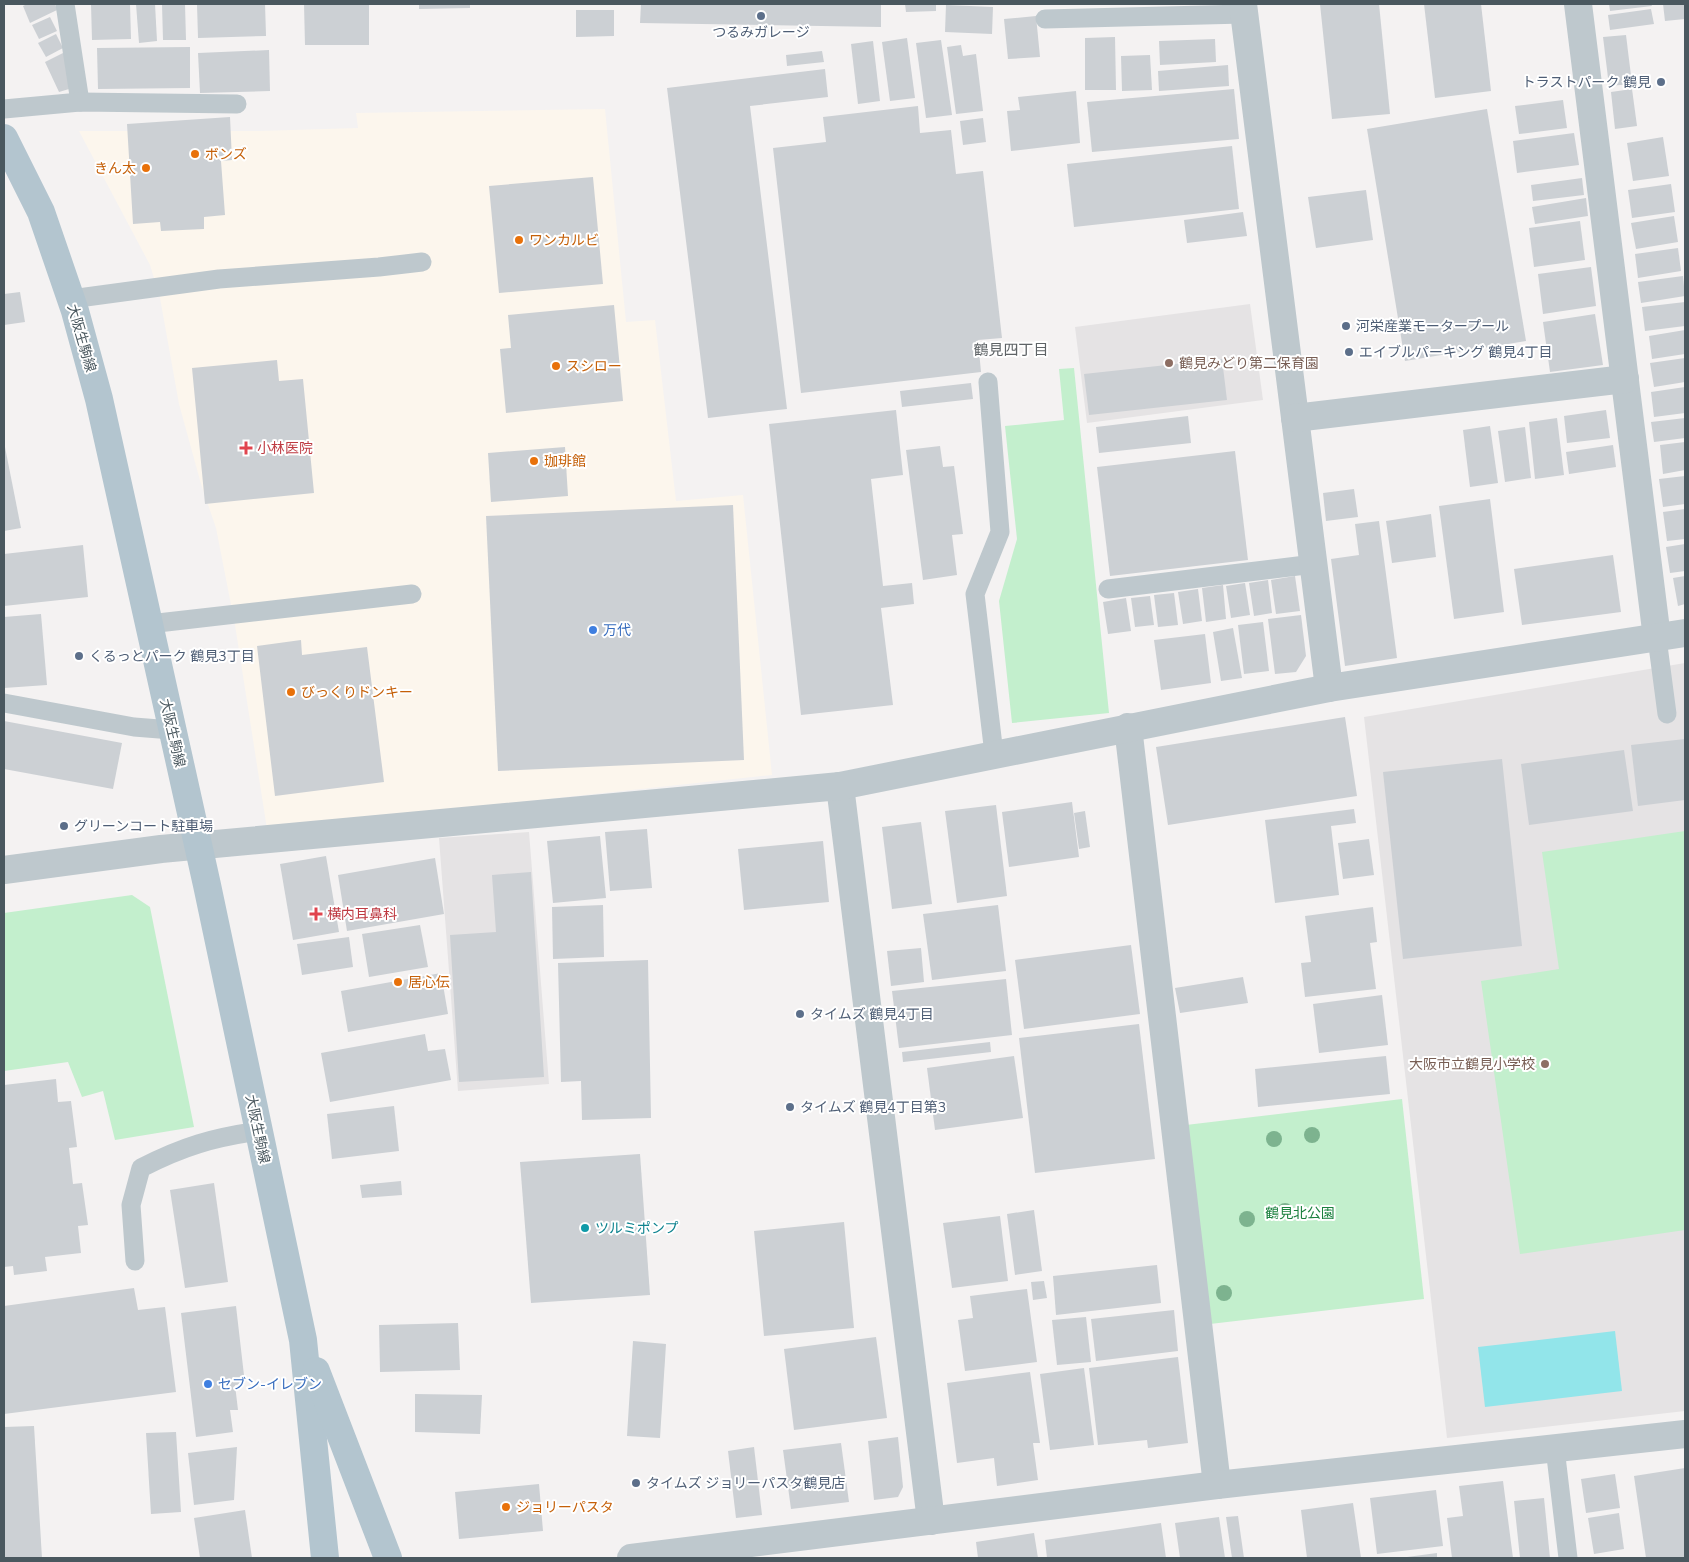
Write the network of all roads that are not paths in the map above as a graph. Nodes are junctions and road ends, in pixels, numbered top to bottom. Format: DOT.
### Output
graph roads {
  1 [pos="65,4"];
  2 [pos="1578,4"];
  3 [pos="1244,9"];
  4 [pos="1045,19"];
  5 [pos="80,102"];
  6 [pos="237,104"];
  7 [pos="4,109"];
  8 [pos="4,138"];
  9 [pos="422,262"];
  10 [pos="71,300"];
  11 [pos="1625,379"];
  12 [pos="988,382"];
  13 [pos="1295,418"];
  14 [pos="1314,564"];
  15 [pos="1108,589"];
  16 [pos="412,594"];
  17 [pos="148,624"];
  18 [pos="1685,633"];
  19 [pos="1657,638"];
  20 [pos="1329,688"];
  21 [pos="4,703"];
  22 [pos="1668,714"];
  23 [pos="1128,727"];
  24 [pos="172,730"];
  25 [pos="994,754"];
  26 [pos="840,786"];
  27 [pos="198,847"];
  28 [pos="4,870"];
  29 [pos="259,1131"];
  30 [pos="136,1261"];
  31 [pos="304,1340"];
  32 [pos="1685,1434"];
  33 [pos="1555,1448"];
  34 [pos="1216,1485"];
  35 [pos="931,1521"];
  36 [pos="324,1558"];
  37 [pos="388,1558"];
  38 [pos="631,1558"];
  39 [pos="1568,1558"];
  1 -- 5 [label="lane"];
  2 -- 11 [label="street"];
  3 -- 4 [label="lane"];
  3 -- 13 [label="street"];
  5 -- 6 [label="lane"];
  5 -- 7 [label="lane"];
  8 -- 10 [label="main road, 大阪生駒線"];
  9 -- 10 [label="lane"];
  10 -- 17 [label="main road, 大阪生駒線"];
  11 -- 13 [label="street"];
  11 -- 19 [label="street"];
  12 -- 25 [label="lane"];
  13 -- 14 [label="street"];
  14 -- 15 [label="lane"];
  14 -- 20 [label="street"];
  16 -- 17 [label="lane"];
  17 -- 24 [label="main road, 大阪生駒線"];
  18 -- 19 [label="street"];
  19 -- 20 [label="street"];
  19 -- 22 [label="lane"];
  20 -- 23 [label="street"];
  21 -- 24 [label="lane"];
  23 -- 25 [label="street"];
  23 -- 34 [label="street"];
  24 -- 27 [label="main road, 大阪生駒線"];
  25 -- 26 [label="street"];
  26 -- 27 [label="street"];
  26 -- 35 [label="street"];
  27 -- 28 [label="street"];
  27 -- 29 [label="main road, 大阪生駒線"];
  29 -- 30 [label="lane"];
  29 -- 31 [label="main road, 大阪生駒線"];
  31 -- 36 [label="main road, 大阪生駒線"];
  31 -- 37 [label="main road, 大阪生駒線"];
  32 -- 33 [label="street"];
  33 -- 34 [label="street"];
  33 -- 39 [label="lane"];
  34 -- 35 [label="street"];
  35 -- 38 [label="street"];
}
